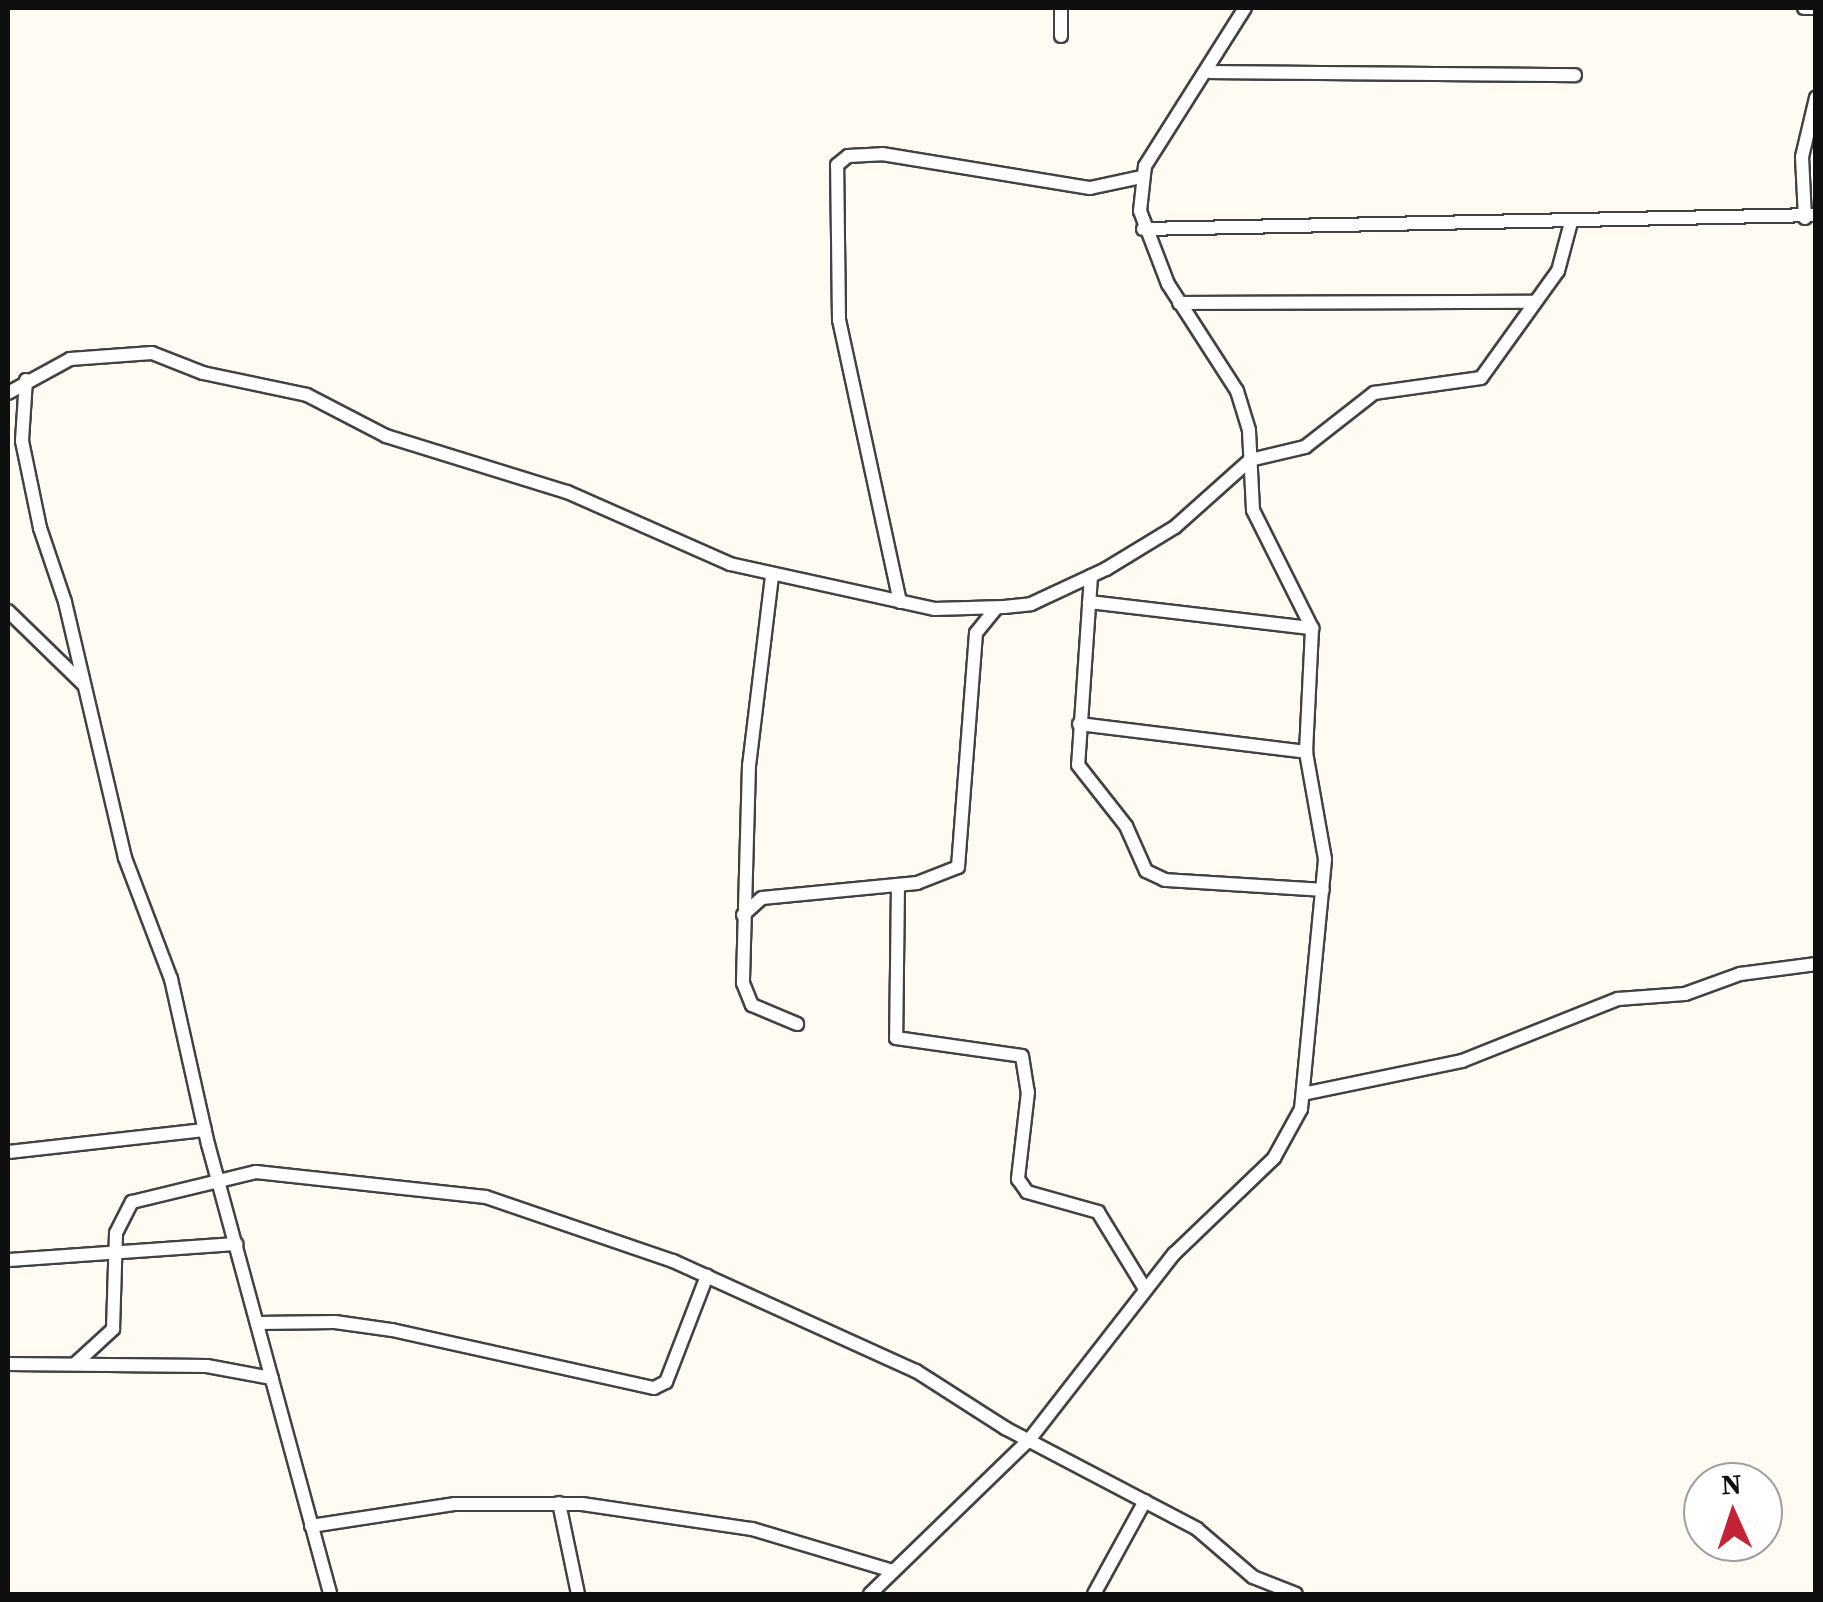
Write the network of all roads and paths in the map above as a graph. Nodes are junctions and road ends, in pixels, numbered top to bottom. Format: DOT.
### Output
graph roads {
  1 [pos="1062,8"];
  2 [pos="1244,8"];
  3 [pos="1804,8"];
  4 [pos="1816,8"];
  5 [pos="1061,36"];
  6 [pos="1210,72"];
  7 [pos="1576,75"];
  8 [pos="1816,98"];
  9 [pos="1141,177"];
  10 [pos="1810,216"];
  11 [pos="1571,222"];
  12 [pos="1143,228"];
  13 [pos="1533,302"];
  14 [pos="1179,303"];
  15 [pos="26,380"];
  16 [pos="8,392"];
  17 [pos="1250,460"];
  18 [pos="772,576"];
  19 [pos="1091,576"];
  20 [pos="900,602"];
  21 [pos="1089,602"];
  22 [pos="996,608"];
  23 [pos="8,611"];
  24 [pos="1312,628"];
  25 [pos="84,685"];
  26 [pos="1078,724"];
  27 [pos="1306,752"];
  28 [pos="898,885"];
  29 [pos="1323,890"];
  30 [pos="742,914"];
  31 [pos="1816,964"];
  32 [pos="796,1024"];
  33 [pos="1303,1094"];
  34 [pos="204,1130"];
  35 [pos="8,1152"];
  36 [pos="220,1186"];
  37 [pos="236,1244"];
  38 [pos="114,1253"];
  39 [pos="8,1260"];
  40 [pos="707,1276"];
  41 [pos="1145,1289"];
  42 [pos="257,1323"];
  43 [pos="8,1364"];
  44 [pos="75,1364"];
  45 [pos="272,1378"];
  46 [pos="1028,1440"];
  47 [pos="1144,1501"];
  48 [pos="559,1504"];
  49 [pos="311,1526"];
  50 [pos="893,1571"];
  51 [pos="330,1594"];
  52 [pos="578,1594"];
  53 [pos="870,1594"];
  54 [pos="1094,1594"];
  55 [pos="1296,1594"];
  1 -- 5 [label="street"];
  2 -- 6 [label="street"];
  3 -- 4 [label="street"];
  6 -- 7 [label="street"];
  6 -- 9 [label="street"];
  8 -- 10 [label="street"];
  9 -- 12 [label="street"];
  9 -- 20 [label="street"];
  10 -- 11 [label="street"];
  11 -- 12 [label="street"];
  11 -- 13 [label="street"];
  12 -- 14 [label="street"];
  13 -- 14 [label="street"];
  13 -- 17 [label="street"];
  14 -- 17 [label="street"];
  15 -- 16 [label="street"];
  15 -- 18 [label="street"];
  15 -- 25 [label="street"];
  17 -- 19 [label="street"];
  17 -- 24 [label="street"];
  18 -- 20 [label="street"];
  18 -- 30 [label="street"];
  19 -- 21 [label="street"];
  19 -- 22 [label="street"];
  20 -- 22 [label="street"];
  21 -- 24 [label="street"];
  21 -- 26 [label="street"];
  22 -- 28 [label="street"];
  23 -- 25 [label="street"];
  24 -- 27 [label="street"];
  25 -- 34 [label="street"];
  26 -- 27 [label="street"];
  26 -- 29 [label="street"];
  27 -- 29 [label="street"];
  28 -- 30 [label="street"];
  28 -- 41 [label="street"];
  29 -- 33 [label="street"];
  30 -- 32 [label="street"];
  31 -- 33 [label="street"];
  33 -- 41 [label="street"];
  34 -- 35 [label="street"];
  34 -- 36 [label="street"];
  36 -- 37 [label="street"];
  36 -- 38 [label="street"];
  36 -- 40 [label="street"];
  37 -- 38 [label="street"];
  37 -- 42 [label="street"];
  38 -- 39 [label="street"];
  38 -- 44 [label="street"];
  40 -- 42 [label="street"];
  40 -- 46 [label="street"];
  41 -- 46 [label="street"];
  42 -- 45 [label="street"];
  43 -- 44 [label="street"];
  44 -- 45 [label="street"];
  45 -- 49 [label="street"];
  46 -- 47 [label="street"];
  46 -- 50 [label="street"];
  47 -- 54 [label="street"];
  47 -- 55 [label="street"];
  48 -- 49 [label="street"];
  48 -- 50 [label="street"];
  48 -- 52 [label="street"];
  49 -- 51 [label="street"];
  50 -- 53 [label="street"];
}
